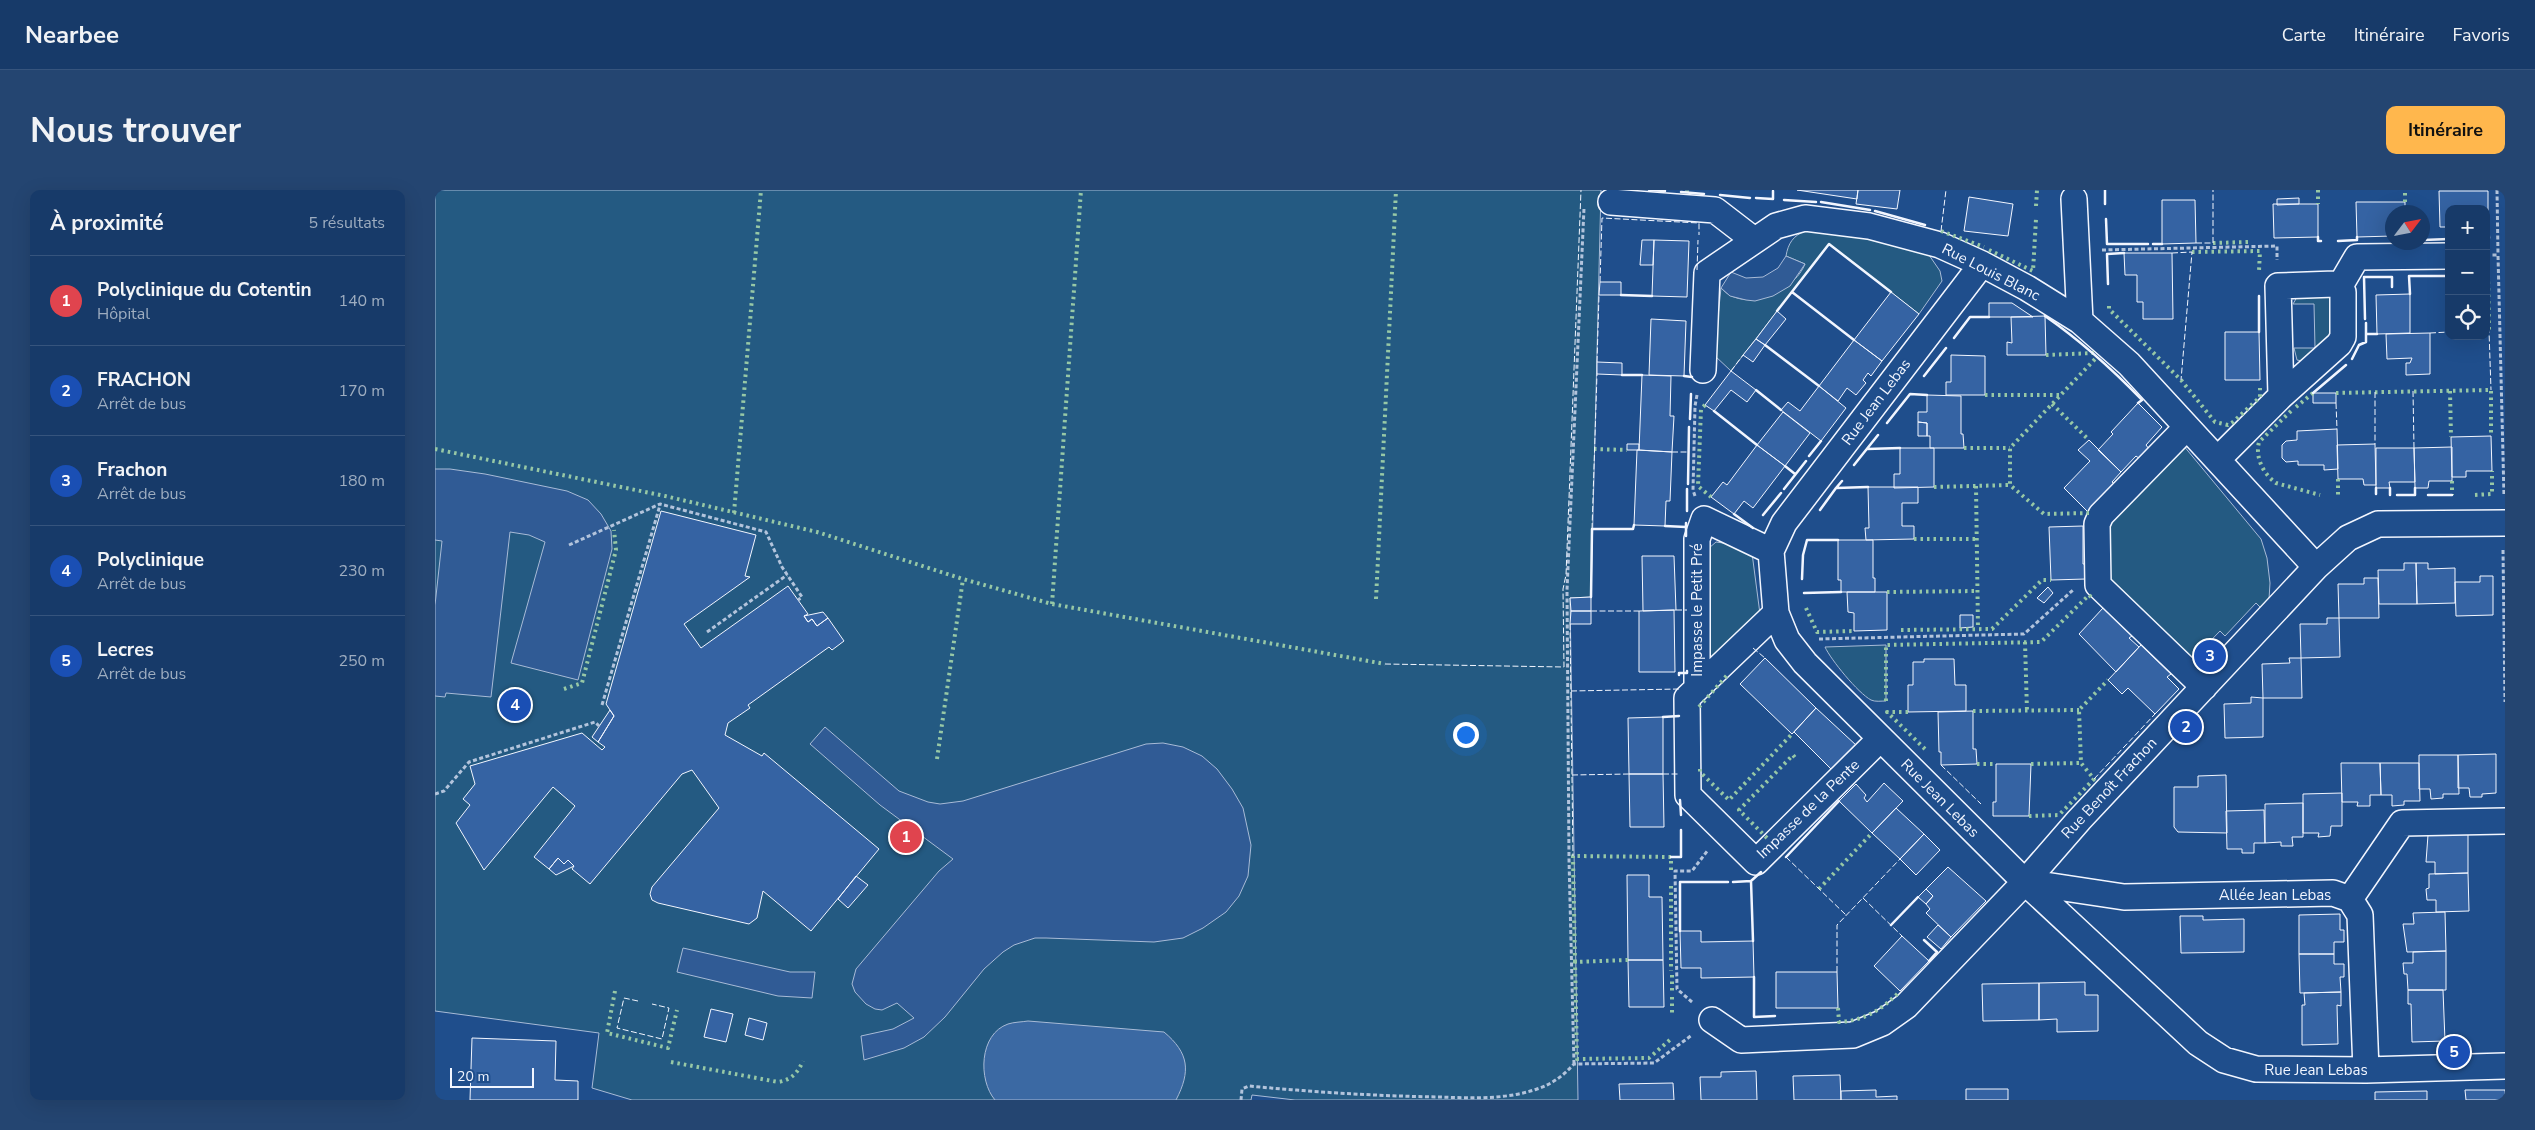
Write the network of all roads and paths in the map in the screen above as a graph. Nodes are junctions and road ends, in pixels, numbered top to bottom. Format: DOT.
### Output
graph roads {
  1 [pos="2497,190"];
  2 [pos="2074,199"];
  3 [pos="1611,202"];
  4 [pos="1584,206"];
  5 [pos="1754,240"];
  6 [pos="2076,250"];
  7 [pos="2490,255"];
  8 [pos="2498,255"];
  9 [pos="2445,256"];
  10 [pos="1982,264"];
  11 [pos="2278,286"];
  12 [pos="2340,286"];
  13 [pos="2080,321"];
  14 [pos="1703,370"];
  15 [pos="2281,396"];
  16 [pos="2187,427"];
  17 [pos="2218,459"];
  18 [pos="660,504"];
  19 [pos="1703,519"];
  20 [pos="2505,523"];
  21 [pos="569,545"];
  22 [pos="1771,551"];
  23 [pos="2316,566"];
  24 [pos="787,575"];
  25 [pos="2098,585"];
  26 [pos="798,600"];
  27 [pos="1776,613"];
  28 [pos="707,632"];
  29 [pos="1787,640"];
  30 [pos="1697,686"];
  31 [pos="2204,687"];
  32 [pos="2505,702"];
  33 [pos="602,705"];
  34 [pos="599,726"];
  35 [pos="1880,739"];
  36 [pos="435,794"];
  37 [pos="2505,821"];
  38 [pos="1724,830"];
  39 [pos="2025,882"];
  40 [pos="2350,899"];
  41 [pos="1712,1020"];
  42 [pos="1574,1064"];
  43 [pos="2505,1066"];
  44 [pos="2366,1070"];
  45 [pos="1241,1100"];
  1 -- 8 [label="path"];
  2 -- 6 [label="street"];
  3 -- 5 [label="street"];
  4 -- 42 [label="path"];
  5 -- 10 [label="street, Rue Louis Blanc"];
  5 -- 14 [label="street, Rue Louis Blanc"];
  6 -- 11 [label="path"];
  6 -- 13 [label="street"];
  7 -- 8 [label="path"];
  8 -- 20 [label="path"];
  9 -- 12 [label="street"];
  10 -- 13 [label="street, Rue Louis Blanc"];
  10 -- 22 [label="street, Rue Jean Lebas"];
  11 -- 12 [label="street"];
  11 -- 15 [label="street"];
  12 -- 15 [label="street"];
  13 -- 16 [label="street, Rue Louis Blanc"];
  14 -- 19 [label="path"];
  15 -- 17 [label="street"];
  16 -- 17 [label="street, Rue Louis Blanc"];
  16 -- 25 [label="street"];
  17 -- 23 [label="street, Rue Louis Blanc"];
  18 -- 21 [label="path"];
  18 -- 24 [label="path"];
  18 -- 33 [label="path"];
  19 -- 22 [label="street, Impasse le Petit Pré"];
  19 -- 30 [label="street, Impasse le Petit Pré"];
  20 -- 23 [label="street, Rue Benoît Frachon"];
  20 -- 32 [label="path"];
  22 -- 27 [label="street, Rue Jean Lebas"];
  23 -- 31 [label="street, Rue Benoît Frachon"];
  24 -- 26 [label="path"];
  24 -- 28 [label="path"];
  25 -- 29 [label="path"];
  25 -- 31 [label="street"];
  27 -- 29 [label="street, Rue Jean Lebas"];
  27 -- 30 [label="street"];
  29 -- 35 [label="street, Rue Jean Lebas"];
  30 -- 38 [label="street, Impasse de la Pente"];
  31 -- 39 [label="street, Rue Benoît Frachon"];
  34 -- 36 [label="path"];
  35 -- 38 [label="street, Impasse de la Pente"];
  35 -- 39 [label="street, Rue Jean Lebas"];
  37 -- 40 [label="street"];
  38 -- 41 [label="path"];
  39 -- 40 [label="street, Allée Jean Lebas"];
  39 -- 41 [label="street, Rue Benoît Frachon"];
  39 -- 44 [label="street, Rue Jean Lebas"];
  40 -- 44 [label="street, Allée Jean Lebas"];
  41 -- 42 [label="path"];
  42 -- 45 [label="path"];
  43 -- 44 [label="street, Rue Jean Lebas"];
}
